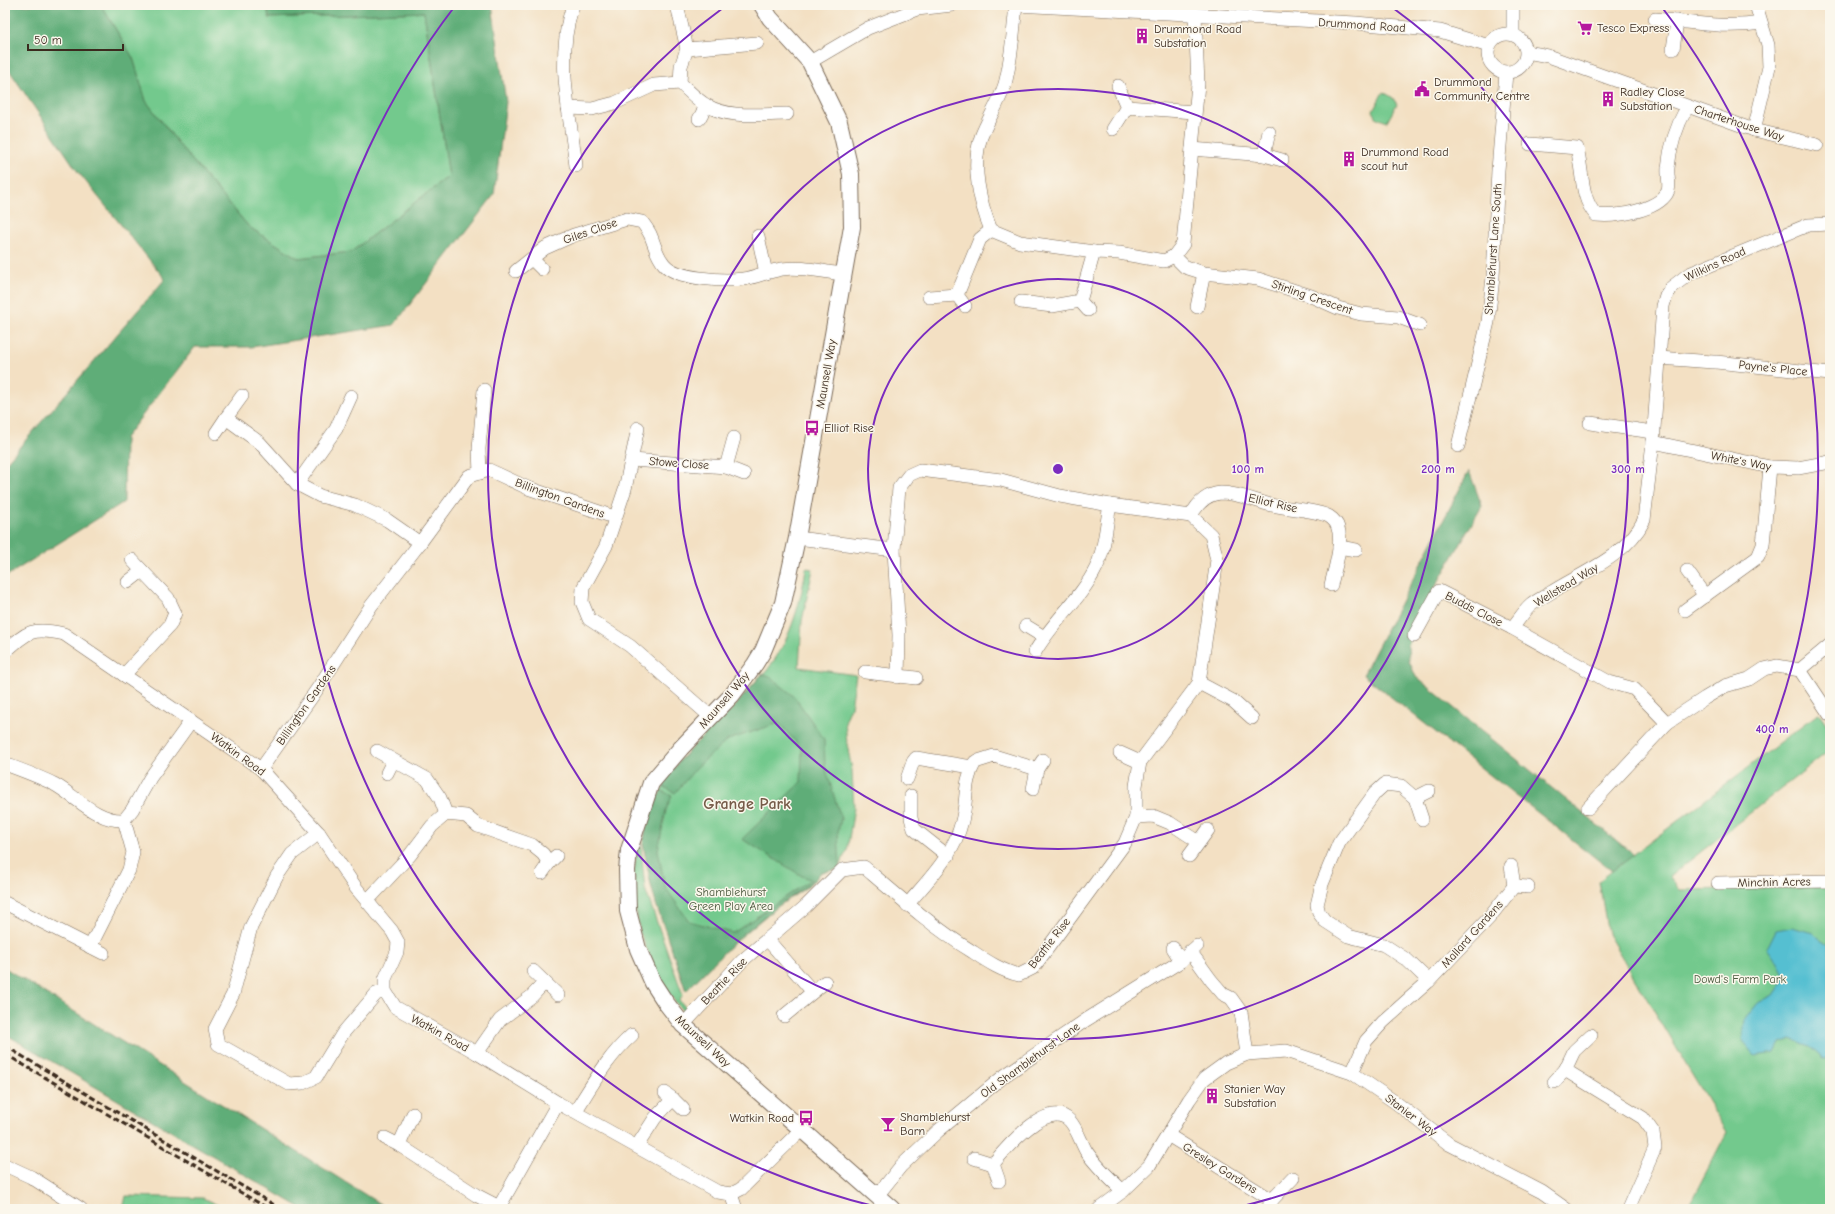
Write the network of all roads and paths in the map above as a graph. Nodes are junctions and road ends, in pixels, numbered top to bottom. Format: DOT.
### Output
graph roads {
  1 [pos="573,5"];
  2 [pos="677,5"];
  3 [pos="762,5"];
  4 [pos="952,5"];
  5 [pos="1016,5"];
  6 [pos="1513,5"];
  7 [pos="1756,5"];
  8 [pos="1195,14"];
  9 [pos="1655,19"];
  10 [pos="1677,21"];
  11 [pos="1761,23"];
  12 [pos="1513,34"];
  13 [pos="757,43"];
  14 [pos="1489,46"];
  15 [pos="1673,49"];
  16 [pos="688,50"];
  17 [pos="1527,52"];
  18 [pos="810,62"];
  19 [pos="1506,73"];
  20 [pos="680,82"];
  21 [pos="1118,86"];
  22 [pos="706,106"];
  23 [pos="1127,107"];
  24 [pos="1687,107"];
  25 [pos="568,108"];
  26 [pos="1194,112"];
  27 [pos="787,114"];
  28 [pos="699,119"];
  29 [pos="1113,129"];
  30 [pos="1754,130"];
  31 [pos="1269,132"];
  32 [pos="1530,144"];
  33 [pos="1817,145"];
  34 [pos="1192,149"];
  35 [pos="1264,155"];
  36 [pos="1282,160"];
  37 [pos="576,166"];
  38 [pos="1830,224"];
  39 [pos="991,230"];
  40 [pos="758,236"];
  41 [pos="1094,252"];
  42 [pos="1174,256"];
  43 [pos="532,259"];
  44 [pos="542,270"];
  45 [pos="516,271"];
  46 [pos="766,273"];
  47 [pos="1204,273"];
  48 [pos="843,274"];
  49 [pos="957,295"];
  50 [pos="929,297"];
  51 [pos="1021,302"];
  52 [pos="964,306"];
  53 [pos="1197,307"];
  54 [pos="1420,325"];
  55 [pos="1659,358"];
  56 [pos="1830,374"];
  57 [pos="484,390"];
  58 [pos="242,396"];
  59 [pos="351,396"];
  60 [pos="226,418"];
  61 [pos="1590,423"];
  62 [pos="638,428"];
  63 [pos="216,433"];
  64 [pos="1653,437"];
  65 [pos="734,438"];
  66 [pos="1458,446"];
  67 [pos="632,460"];
  68 [pos="1830,462"];
  69 [pos="726,467"];
  70 [pos="1770,468"];
  71 [pos="480,473"];
  72 [pos="744,474"];
  73 [pos="298,484"];
  74 [pos="1110,505"];
  75 [pos="1191,516"];
  76 [pos="614,517"];
  77 [pos="797,538"];
  78 [pos="420,543"];
  79 [pos="1339,547"];
  80 [pos="894,550"];
  81 [pos="1356,550"];
  82 [pos="132,560"];
  83 [pos="142,571"];
  84 [pos="1687,571"];
  85 [pos="128,582"];
  86 [pos="1332,585"];
  87 [pos="1705,596"];
  88 [pos="1684,610"];
  89 [pos="1026,626"];
  90 [pos="1512,628"];
  91 [pos="1414,636"];
  92 [pos="1044,637"];
  93 [pos="1830,645"];
  94 [pos="5,652"];
  95 [pos="1035,652"];
  96 [pos="1800,670"];
  97 [pos="865,672"];
  98 [pos="124,675"];
  99 [pos="898,677"];
  100 [pos="916,678"];
  101 [pos="1199,683"];
  102 [pos="1830,715"];
  103 [pos="710,717"];
  104 [pos="1252,718"];
  105 [pos="191,721"];
  106 [pos="1667,723"];
  107 [pos="377,751"];
  108 [pos="1120,753"];
  109 [pos="1140,762"];
  110 [pos="5,764"];
  111 [pos="972,767"];
  112 [pos="261,768"];
  113 [pos="907,779"];
  114 [pos="1033,789"];
  115 [pos="1429,791"];
  116 [pos="911,796"];
  117 [pos="1415,798"];
  118 [pos="1588,808"];
  119 [pos="446,814"];
  120 [pos="1136,817"];
  121 [pos="1422,819"];
  122 [pos="124,820"];
  123 [pos="1208,830"];
  124 [pos="320,833"];
  125 [pos="1199,842"];
  126 [pos="948,856"];
  127 [pos="1189,856"];
  128 [pos="549,864"];
  129 [pos="1511,866"];
  130 [pos="1830,881"];
  131 [pos="1718,883"];
  132 [pos="1514,886"];
  133 [pos="1528,887"];
  134 [pos="368,900"];
  135 [pos="5,903"];
  136 [pos="907,905"];
  137 [pos="767,939"];
  138 [pos="90,947"];
  139 [pos="1173,948"];
  140 [pos="103,953"];
  141 [pos="1181,961"];
  142 [pos="533,971"];
  143 [pos="1429,981"];
  144 [pos="825,982"];
  145 [pos="544,983"];
  146 [pos="385,991"];
  147 [pos="812,991"];
  148 [pos="558,995"];
  149 [pos="784,1016"];
  150 [pos="683,1025"];
  151 [pos="1591,1034"];
  152 [pos="632,1035"];
  153 [pos="476,1053"];
  154 [pos="1247,1054"];
  155 [pos="1566,1070"];
  156 [pos="1352,1073"];
  157 [pos="1554,1082"];
  158 [pos="558,1103"];
  159 [pos="683,1109"];
  160 [pos="575,1112"];
  161 [pos="413,1114"];
  162 [pos="802,1129"];
  163 [pos="1168,1135"];
  164 [pos="386,1138"];
  165 [pos="399,1144"];
  166 [pos="637,1146"];
  167 [pos="974,1158"];
  168 [pos="993,1164"];
  169 [pos="5,1165"];
  170 [pos="1293,1178"];
  171 [pos="999,1181"];
  172 [pos="1123,1191"];
  173 [pos="731,1194"];
  174 [pos="877,1196"];
  175 [pos="1270,1205"];
  176 [pos="501,1208"];
  177 [pos="81,1209"];
  178 [pos="736,1209"];
  179 [pos="892,1209"];
  180 [pos="1099,1209"];
  181 [pos="1566,1209"];
  182 [pos="1628,1209"];
  1 -- 25 [label="street"];
  2 -- 16 [label="street"];
  3 -- 18 [label="street, Maunsell Way"];
  4 -- 18 [label="street"];
  5 -- 8 [label="street, Drummond Road"];
  5 -- 39 [label="street"];
  6 -- 12 [label="street"];
  7 -- 11 [label="street"];
  8 -- 14 [label="street, Drummond Road"];
  8 -- 26 [label="street"];
  9 -- 10 [label="street"];
  10 -- 11 [label="street"];
  10 -- 15 [label="street"];
  11 -- 30 [label="street"];
  12 -- 14 [label="street"];
  12 -- 17 [label="street"];
  13 -- 16 [label="street"];
  14 -- 19 [label="street"];
  16 -- 20 [label="street"];
  17 -- 19 [label="street"];
  17 -- 24 [label="street, Charterhouse Way"];
  18 -- 48 [label="street, Maunsell Way"];
  19 -- 66 [label="street, Shamblehurst Lane South"];
  20 -- 22 [label="street"];
  20 -- 25 [label="street"];
  21 -- 23 [label="street"];
  22 -- 27 [label="street"];
  22 -- 28 [label="street"];
  23 -- 26 [label="street"];
  23 -- 29 [label="street"];
  24 -- 30 [label="street, Charterhouse Way"];
  24 -- 32 [label="street"];
  25 -- 37 [label="street"];
  26 -- 34 [label="street"];
  30 -- 33 [label="street, Charterhouse Way"];
  31 -- 35 [label="street"];
  34 -- 35 [label="street"];
  34 -- 42 [label="street"];
  35 -- 36 [label="street"];
  38 -- 55 [label="street, Wilkins Road"];
  39 -- 41 [label="street"];
  39 -- 49 [label="street"];
  40 -- 46 [label="street"];
  41 -- 42 [label="street"];
  41 -- 51 [label="street"];
  42 -- 47 [label="street, Stirling Crescent"];
  43 -- 44 [label="street"];
  43 -- 45 [label="street, Giles Close"];
  43 -- 46 [label="street, Giles Close"];
  46 -- 48 [label="street, Giles Close"];
  47 -- 53 [label="street"];
  47 -- 54 [label="street, Stirling Crescent"];
  48 -- 77 [label="street, Maunsell Way"];
  49 -- 50 [label="street"];
  49 -- 52 [label="street"];
  55 -- 56 [label="street, Payne's Place"];
  55 -- 64 [label="street, Wilkins Road"];
  57 -- 71 [label="street"];
  58 -- 60 [label="street"];
  59 -- 73 [label="street"];
  60 -- 63 [label="street"];
  60 -- 73 [label="street"];
  61 -- 64 [label="street, White's Way"];
  62 -- 67 [label="street, Stowe Close"];
  64 -- 70 [label="street, White's Way"];
  64 -- 90 [label="street, Wellstead Way"];
  65 -- 69 [label="street, Stowe Close"];
  67 -- 69 [label="street, Stowe Close"];
  67 -- 76 [label="street, Stowe Close"];
  68 -- 70 [label="street, White's Way"];
  69 -- 72 [label="street, Stowe Close"];
  70 -- 87 [label="street"];
  71 -- 76 [label="street, Billington Gardens"];
  71 -- 78 [label="street, Billington Gardens"];
  73 -- 78 [label="street"];
  74 -- 75 [label="street"];
  74 -- 80 [label="street"];
  74 -- 92 [label="street"];
  75 -- 79 [label="street, Elliot Rise"];
  75 -- 101 [label="street"];
  76 -- 103 [label="street, Billington Gardens"];
  77 -- 80 [label="street"];
  77 -- 103 [label="street, Maunsell Way"];
  78 -- 112 [label="street, Billington Gardens"];
  79 -- 81 [label="street"];
  79 -- 86 [label="street, Elliot Rise"];
  80 -- 99 [label="street"];
  82 -- 83 [label="street"];
  83 -- 85 [label="street"];
  83 -- 98 [label="street"];
  84 -- 87 [label="street"];
  87 -- 88 [label="street"];
  89 -- 92 [label="street"];
  90 -- 91 [label="street, Budds Close"];
  90 -- 106 [label="street"];
  92 -- 95 [label="street"];
  93 -- 96 [label="street"];
  94 -- 98 [label="street, Watkin Road"];
  96 -- 102 [label="street"];
  96 -- 106 [label="street"];
  97 -- 99 [label="street"];
  98 -- 105 [label="street, Watkin Road"];
  99 -- 100 [label="street"];
  101 -- 104 [label="street"];
  101 -- 109 [label="street, Beattie Rise"];
  103 -- 150 [label="street, Maunsell Way"];
  105 -- 112 [label="street, Watkin Road"];
  105 -- 122 [label="street"];
  106 -- 118 [label="street"];
  107 -- 119 [label="street"];
  108 -- 109 [label="street"];
  109 -- 120 [label="street, Beattie Rise"];
  110 -- 122 [label="street"];
  111 -- 113 [label="street"];
  111 -- 114 [label="street"];
  111 -- 126 [label="street"];
  112 -- 124 [label="street, Watkin Road"];
  115 -- 117 [label="street"];
  116 -- 126 [label="street"];
  117 -- 121 [label="street"];
  117 -- 143 [label="street"];
  119 -- 128 [label="street"];
  119 -- 134 [label="street"];
  120 -- 125 [label="street"];
  120 -- 136 [label="street, Beattie Rise"];
  122 -- 138 [label="street"];
  123 -- 125 [label="street"];
  124 -- 134 [label="street, Watkin Road"];
  124 -- 146 [label="street"];
  125 -- 127 [label="street"];
  126 -- 136 [label="street"];
  129 -- 132 [label="street"];
  130 -- 131 [label="street, Minchin Acres"];
  132 -- 133 [label="street"];
  132 -- 143 [label="street, Mallard Gardens"];
  134 -- 146 [label="street, Watkin Road"];
  135 -- 138 [label="street"];
  136 -- 137 [label="street, Beattie Rise"];
  137 -- 147 [label="street"];
  137 -- 150 [label="street, Beattie Rise"];
  138 -- 140 [label="street"];
  139 -- 141 [label="street"];
  141 -- 154 [label="street, Old Shamblehurst Lane"];
  141 -- 174 [label="street, Old Shamblehurst Lane"];
  142 -- 145 [label="street"];
  143 -- 156 [label="street, Mallard Gardens"];
  144 -- 147 [label="street"];
  145 -- 148 [label="street"];
  145 -- 153 [label="street"];
  146 -- 153 [label="street, Watkin Road"];
  147 -- 149 [label="street"];
  150 -- 162 [label="street, Maunsell Way"];
  151 -- 155 [label="street"];
  152 -- 160 [label="street"];
  153 -- 158 [label="street, Watkin Road"];
  154 -- 156 [label="street, Stanier Way"];
  154 -- 163 [label="street, Stanier Way"];
  155 -- 157 [label="street"];
  155 -- 182 [label="street"];
  156 -- 181 [label="street, Stanier Way"];
  158 -- 160 [label="street, Watkin Road"];
  158 -- 176 [label="street"];
  159 -- 166 [label="street"];
  160 -- 166 [label="street, Watkin Road"];
  161 -- 165 [label="street"];
  162 -- 173 [label="street"];
  162 -- 174 [label="street, Maunsell Way"];
  163 -- 172 [label="street, Stanier Way"];
  163 -- 175 [label="street, Gresley Gardens"];
  164 -- 165 [label="street"];
  165 -- 176 [label="street"];
  166 -- 173 [label="street, Watkin Road"];
  167 -- 168 [label="street"];
  168 -- 171 [label="street"];
  168 -- 172 [label="street"];
  169 -- 177 [label="street"];
  170 -- 175 [label="street, Gresley Gardens"];
  172 -- 180 [label="street, Stanier Way"];
  173 -- 178 [label="street"];
  174 -- 179 [label="street, Maunsell Way"];
}
